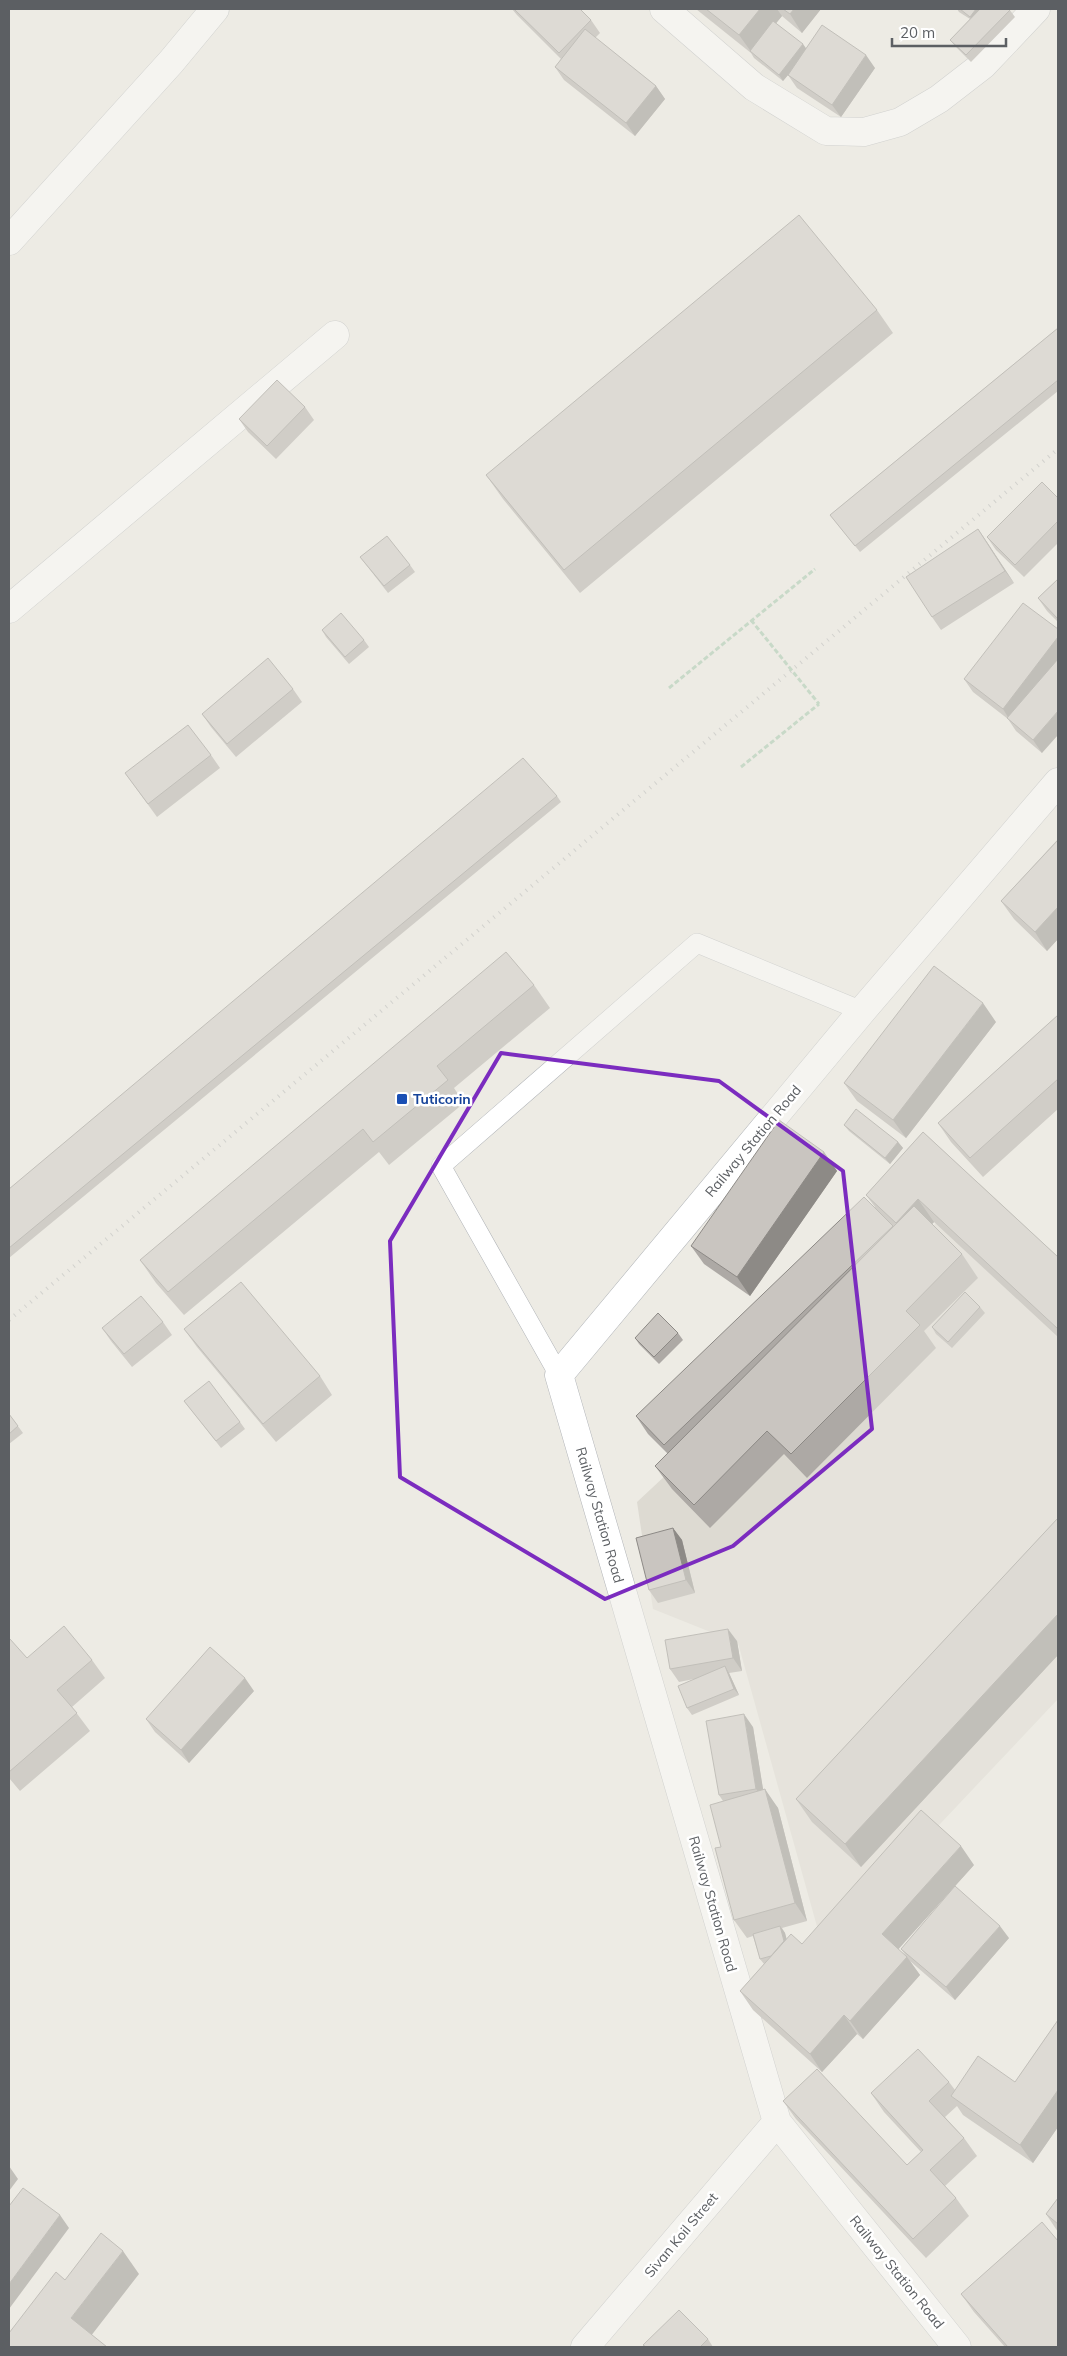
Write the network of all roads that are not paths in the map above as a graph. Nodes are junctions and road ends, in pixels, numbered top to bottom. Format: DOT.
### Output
graph roads {
  1 [pos="215,9"];
  2 [pos="664,9"];
  3 [pos="1036,9"];
  4 [pos="12,231"];
  5 [pos="335,335"];
  6 [pos="9,609"];
  7 [pos="1058,782"];
  8 [pos="862,1011"];
  9 [pos="559,1375"];
  10 [pos="777,2122"];
  11 [pos="585,2347"];
  12 [pos="957,2347"];
  1 -- 4 [label="street"];
  2 -- 3 [label="street"];
  5 -- 6 [label="street"];
  7 -- 8 [label="street, Railway Station Road"];
  8 -- 9 [label="street, Railway Station Road"];
  8 -- 9 [label="lane"];
  9 -- 10 [label="street, Railway Station Road"];
  10 -- 11 [label="street, Sivan Koil Street"];
  10 -- 12 [label="street, Railway Station Road"];
}
